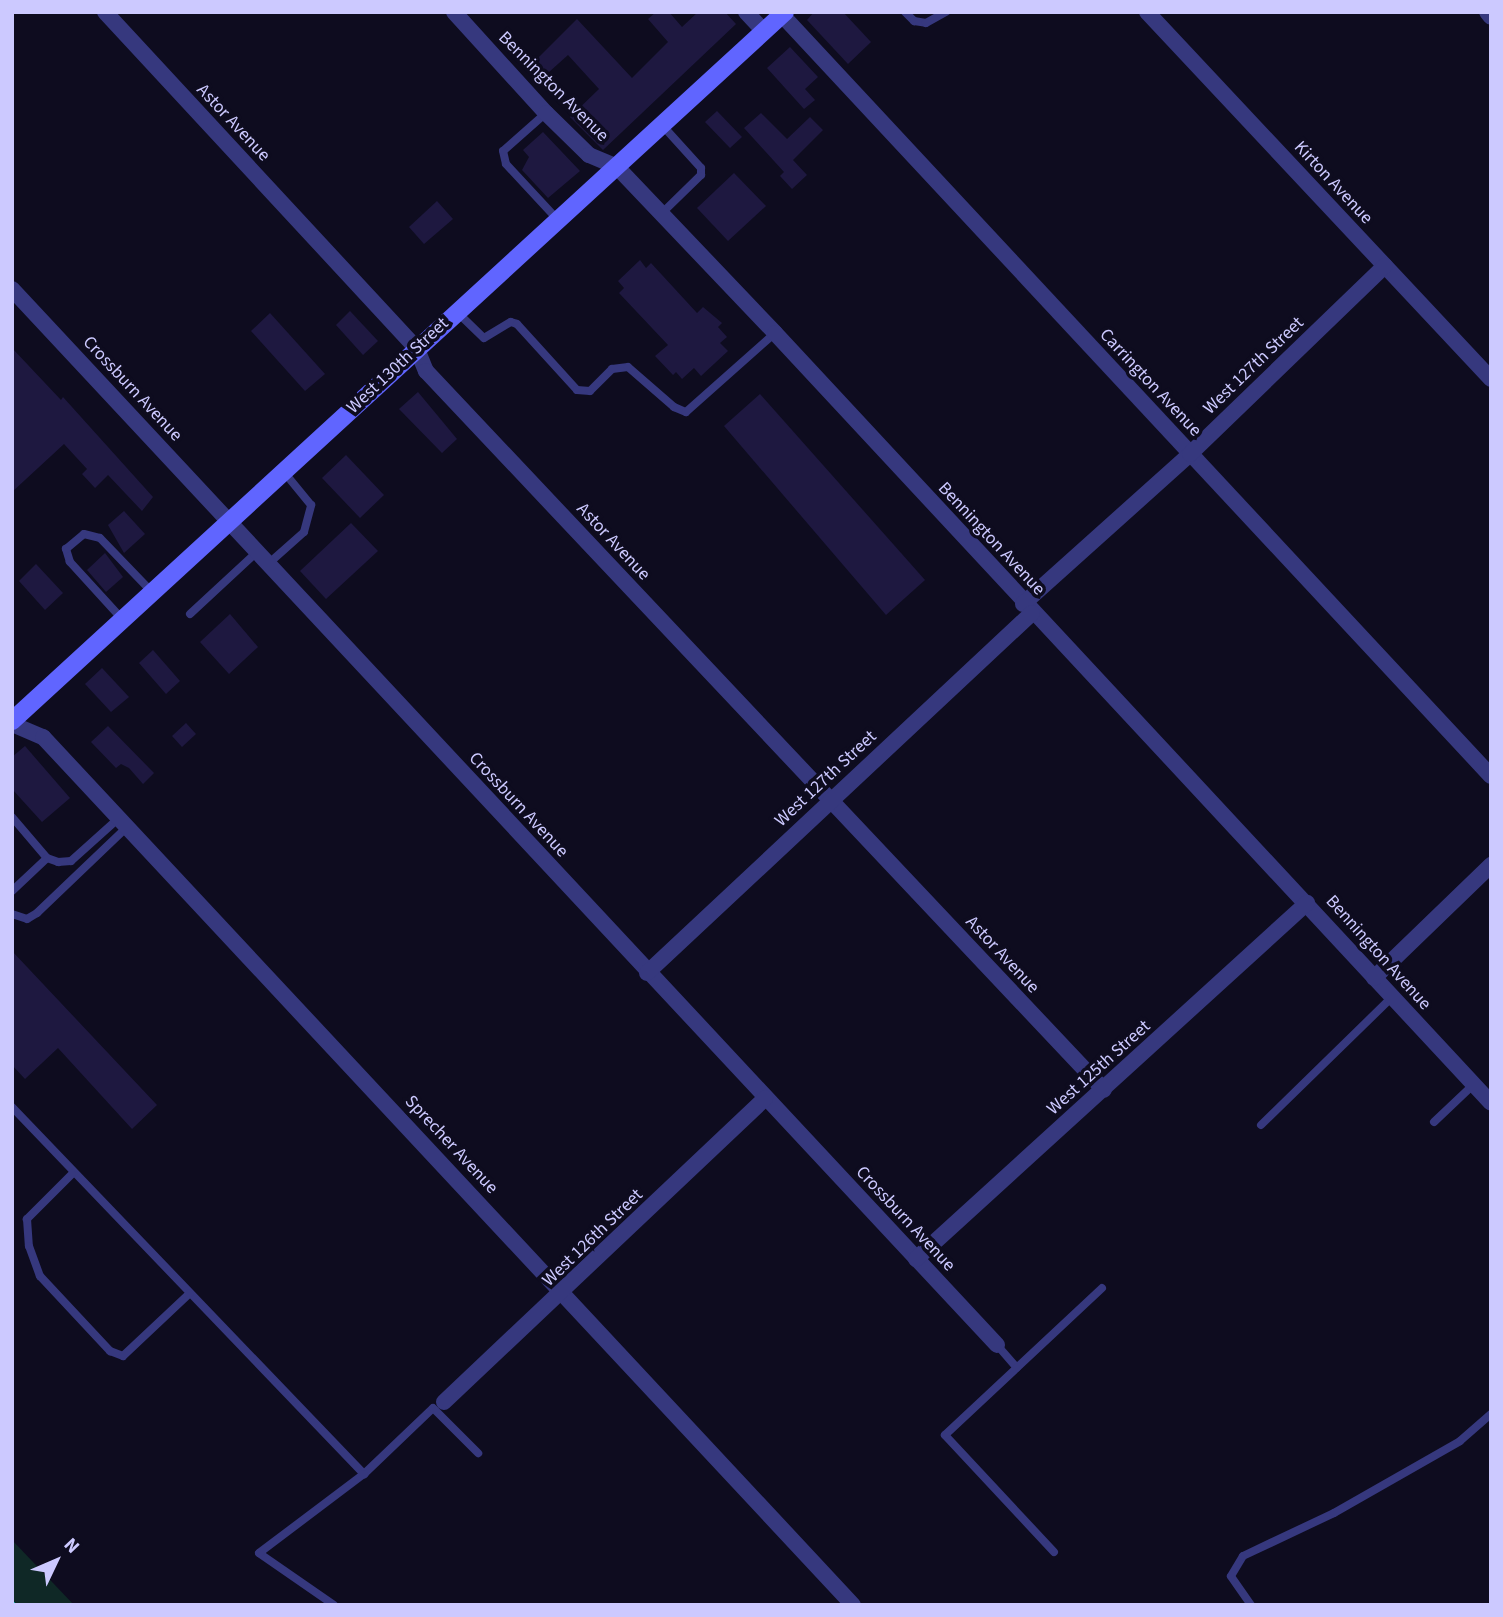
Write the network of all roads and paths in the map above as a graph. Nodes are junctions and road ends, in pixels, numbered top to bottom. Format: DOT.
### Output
graph roads {
  1 [pos="105,12"];
  2 [pos="454,12"];
  3 [pos="746,12"];
  4 [pos="905,12"];
  5 [pos="946,12"];
  6 [pos="1147,12"];
  7 [pos="1487,12"];
  8 [pos="784,13"];
  9 [pos="1491,17"];
  10 [pos="764,31"];
  11 [pos="546,113"];
  12 [pos="662,125"];
  13 [pos="617,167"];
  14 [pos="661,214"];
  15 [pos="558,221"];
  16 [pos="1385,266"];
  17 [pos="12,289"];
  18 [pos="457,312"];
  19 [pos="775,333"];
  20 [pos="417,349"];
  21 [pos="1491,379"];
  22 [pos="1190,454"];
  23 [pos="284,472"];
  24 [pos="230,523"];
  25 [pos="262,558"];
  26 [pos="153,593"];
  27 [pos="1028,608"];
  28 [pos="190,614"];
  29 [pos="123,621"];
  30 [pos="12,723"];
  31 [pos="1491,776"];
  32 [pos="831,801"];
  33 [pos="12,817"];
  34 [pos="123,822"];
  35 [pos="47,858"];
  36 [pos="1491,865"];
  37 [pos="12,891"];
  38 [pos="1307,903"];
  39 [pos="12,914"];
  40 [pos="647,973"];
  41 [pos="1374,978"];
  42 [pos="1392,997"];
  43 [pos="1473,1085"];
  44 [pos="1104,1090"];
  45 [pos="765,1098"];
  46 [pos="1491,1103"];
  47 [pos="12,1107"];
  48 [pos="1434,1122"];
  49 [pos="1261,1125"];
  50 [pos="72,1174"];
  51 [pos="916,1259"];
  52 [pos="1102,1288"];
  53 [pos="563,1293"];
  54 [pos="189,1294"];
  55 [pos="997,1346"];
  56 [pos="1017,1367"];
  57 [pos="444,1402"];
  58 [pos="1491,1414"];
  59 [pos="478,1453"];
  60 [pos="363,1474"];
  61 [pos="1054,1552"];
  62 [pos="334,1605"];
  63 [pos="853,1605"];
  64 [pos="1251,1605"];
  1 -- 20 [label="street, Astor Avenue"];
  2 -- 11 [label="street, Bennington Avenue"];
  3 -- 10 [label="street"];
  4 -- 5 [label="lane"];
  6 -- 16 [label="street, Kirton Avenue"];
  7 -- 9 [label="street"];
  8 -- 10 [label="main road, West 130th Street"];
  8 -- 22 [label="street, Carrington Avenue"];
  10 -- 12 [label="main road, West 130th Street"];
  11 -- 13 [label="street, Bennington Avenue"];
  11 -- 15 [label="lane"];
  12 -- 13 [label="main road, West 130th Street"];
  12 -- 14 [label="lane"];
  13 -- 14 [label="street, Bennington Avenue"];
  13 -- 15 [label="main road, West 130th Street"];
  14 -- 19 [label="street, Bennington Avenue"];
  15 -- 18 [label="main road, West 130th Street"];
  16 -- 21 [label="street, Kirton Avenue"];
  16 -- 22 [label="street, West 127th Street"];
  17 -- 24 [label="street, Crossburn Avenue"];
  18 -- 19 [label="lane"];
  18 -- 20 [label="main road, West 130th Street"];
  19 -- 27 [label="street, Bennington Avenue"];
  20 -- 23 [label="main road, West 130th Street"];
  20 -- 32 [label="street, Astor Avenue"];
  22 -- 27 [label="street, West 127th Street"];
  22 -- 31 [label="street, Carrington Avenue"];
  23 -- 24 [label="main road, West 130th Street"];
  23 -- 25 [label="lane"];
  24 -- 25 [label="street, Crossburn Avenue"];
  24 -- 26 [label="main road, West 130th Street"];
  25 -- 28 [label="lane"];
  25 -- 40 [label="street, Crossburn Avenue"];
  26 -- 29 [label="main road, West 130th Street"];
  26 -- 29 [label="lane"];
  27 -- 32 [label="street, West 127th Street"];
  27 -- 38 [label="street, Bennington Avenue"];
  29 -- 30 [label="main road, West 130th Street"];
  30 -- 34 [label="street, Sprecher Avenue"];
  32 -- 40 [label="street, West 127th Street"];
  32 -- 44 [label="street, Astor Avenue"];
  33 -- 35 [label="lane"];
  34 -- 35 [label="lane"];
  34 -- 39 [label="lane"];
  34 -- 53 [label="street, Sprecher Avenue"];
  35 -- 37 [label="lane"];
  36 -- 41 [label="street"];
  38 -- 41 [label="street, Bennington Avenue"];
  38 -- 44 [label="street, West 125th Street"];
  40 -- 45 [label="street, Crossburn Avenue"];
  41 -- 42 [label="street, Bennington Avenue"];
  42 -- 43 [label="street, Bennington Avenue"];
  42 -- 49 [label="lane"];
  43 -- 46 [label="street, Bennington Avenue"];
  43 -- 48 [label="lane"];
  44 -- 51 [label="street, West 125th Street"];
  45 -- 51 [label="street, Crossburn Avenue"];
  45 -- 53 [label="street, West 126th Street"];
  47 -- 50 [label="lane"];
  50 -- 54 [label="lane"];
  50 -- 54 [label="lane"];
  51 -- 55 [label="street, Crossburn Avenue"];
  52 -- 56 [label="lane"];
  53 -- 57 [label="street, West 126th Street"];
  53 -- 63 [label="street, Sprecher Avenue"];
  54 -- 60 [label="lane"];
  55 -- 56 [label="lane"];
  56 -- 61 [label="lane"];
  58 -- 64 [label="lane"];
  59 -- 60 [label="lane"];
  60 -- 62 [label="lane"];
}
